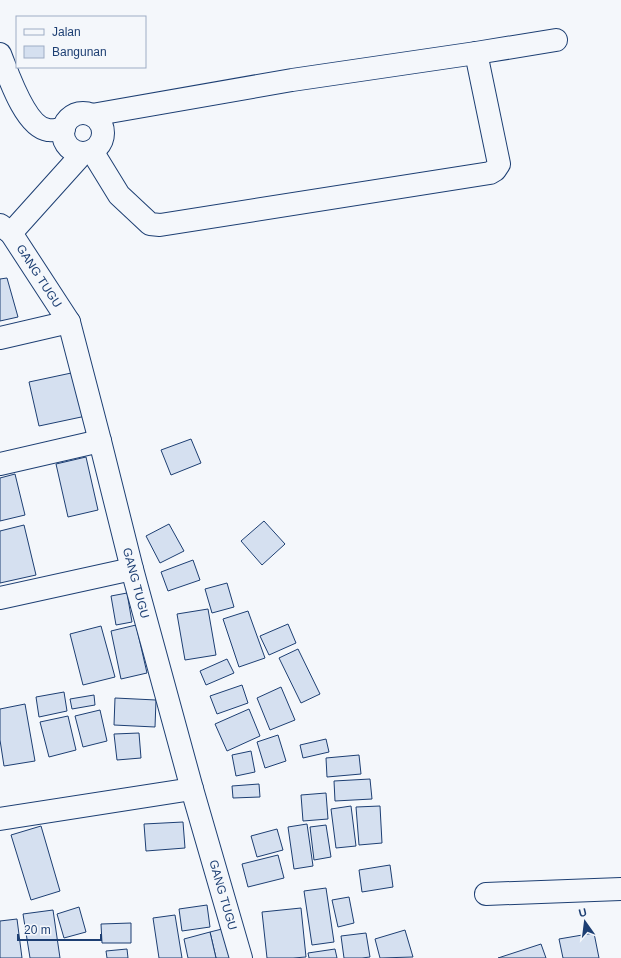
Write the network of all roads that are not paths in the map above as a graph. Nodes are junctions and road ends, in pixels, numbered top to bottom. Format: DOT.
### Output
graph roads {
  1 [pos="556,40"];
  2 [pos="476,53"];
  3 [pos="0,54"];
  4 [pos="92,115"];
  5 [pos="64,129"];
  6 [pos="87,152"];
  7 [pos="5,229"];
  8 [pos="69,322"];
  9 [pos="0,338"];
  10 [pos="100,441"];
  11 [pos="0,464"];
  12 [pos="132,569"];
  13 [pos="0,598"];
  14 [pos="192,789"];
  15 [pos="0,819"];
  16 [pos="621,889"];
  17 [pos="486,894"];
  18 [pos="241,958"];
  1 -- 2 [label="street"];
  2 -- 4 [label="street"];
  2 -- 6 [label="street"];
  3 -- 5 [label="street"];
  4 -- 5 [label="street"];
  4 -- 6 [label="street"];
  5 -- 6 [label="street"];
  6 -- 7 [label="street"];
  7 -- 8 [label="street, GANG TUGU"];
  8 -- 9 [label="street"];
  8 -- 10 [label="street, GANG TUGU"];
  10 -- 11 [label="street"];
  10 -- 12 [label="street, GANG TUGU"];
  12 -- 13 [label="street"];
  12 -- 14 [label="street, GANG TUGU"];
  14 -- 15 [label="street"];
  14 -- 18 [label="street, GANG TUGU"];
  16 -- 17 [label="street"];
}
